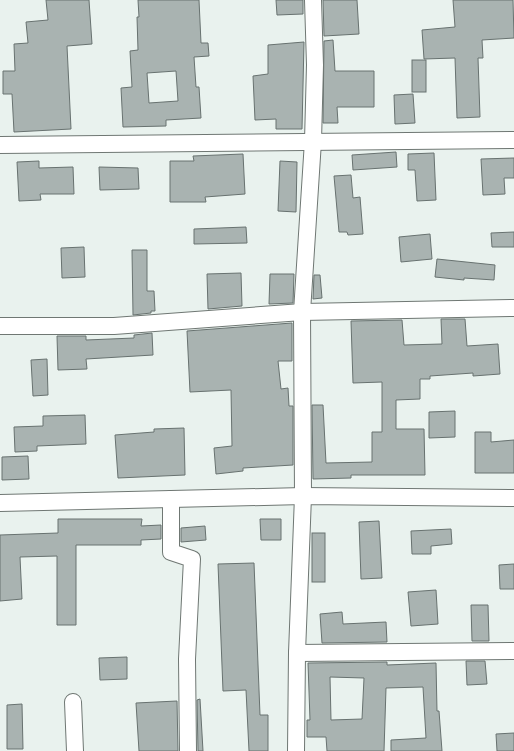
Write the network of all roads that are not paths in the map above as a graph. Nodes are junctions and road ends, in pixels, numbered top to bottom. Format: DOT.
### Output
graph roads {
  1 [pos="313,0"];
  2 [pos="514,140"];
  3 [pos="313,141"];
  4 [pos="0,145"];
  5 [pos="514,308"];
  6 [pos="302,312"];
  7 [pos="0,326"];
  8 [pos="303,496"];
  9 [pos="514,498"];
  10 [pos="170,499"];
  11 [pos="0,504"];
  12 [pos="514,651"];
  13 [pos="297,653"];
  14 [pos="73,702"];
  15 [pos="75,751"];
  16 [pos="188,751"];
  17 [pos="296,751"];
  1 -- 3 [label="street"];
  2 -- 3 [label="street"];
  3 -- 4 [label="street"];
  3 -- 6 [label="street"];
  5 -- 6 [label="street"];
  6 -- 7 [label="street"];
  6 -- 8 [label="street"];
  8 -- 9 [label="street"];
  8 -- 10 [label="street"];
  8 -- 13 [label="street"];
  10 -- 11 [label="street"];
  10 -- 16 [label="street"];
  12 -- 13 [label="street"];
  13 -- 17 [label="street"];
  14 -- 15 [label="street"];
}
